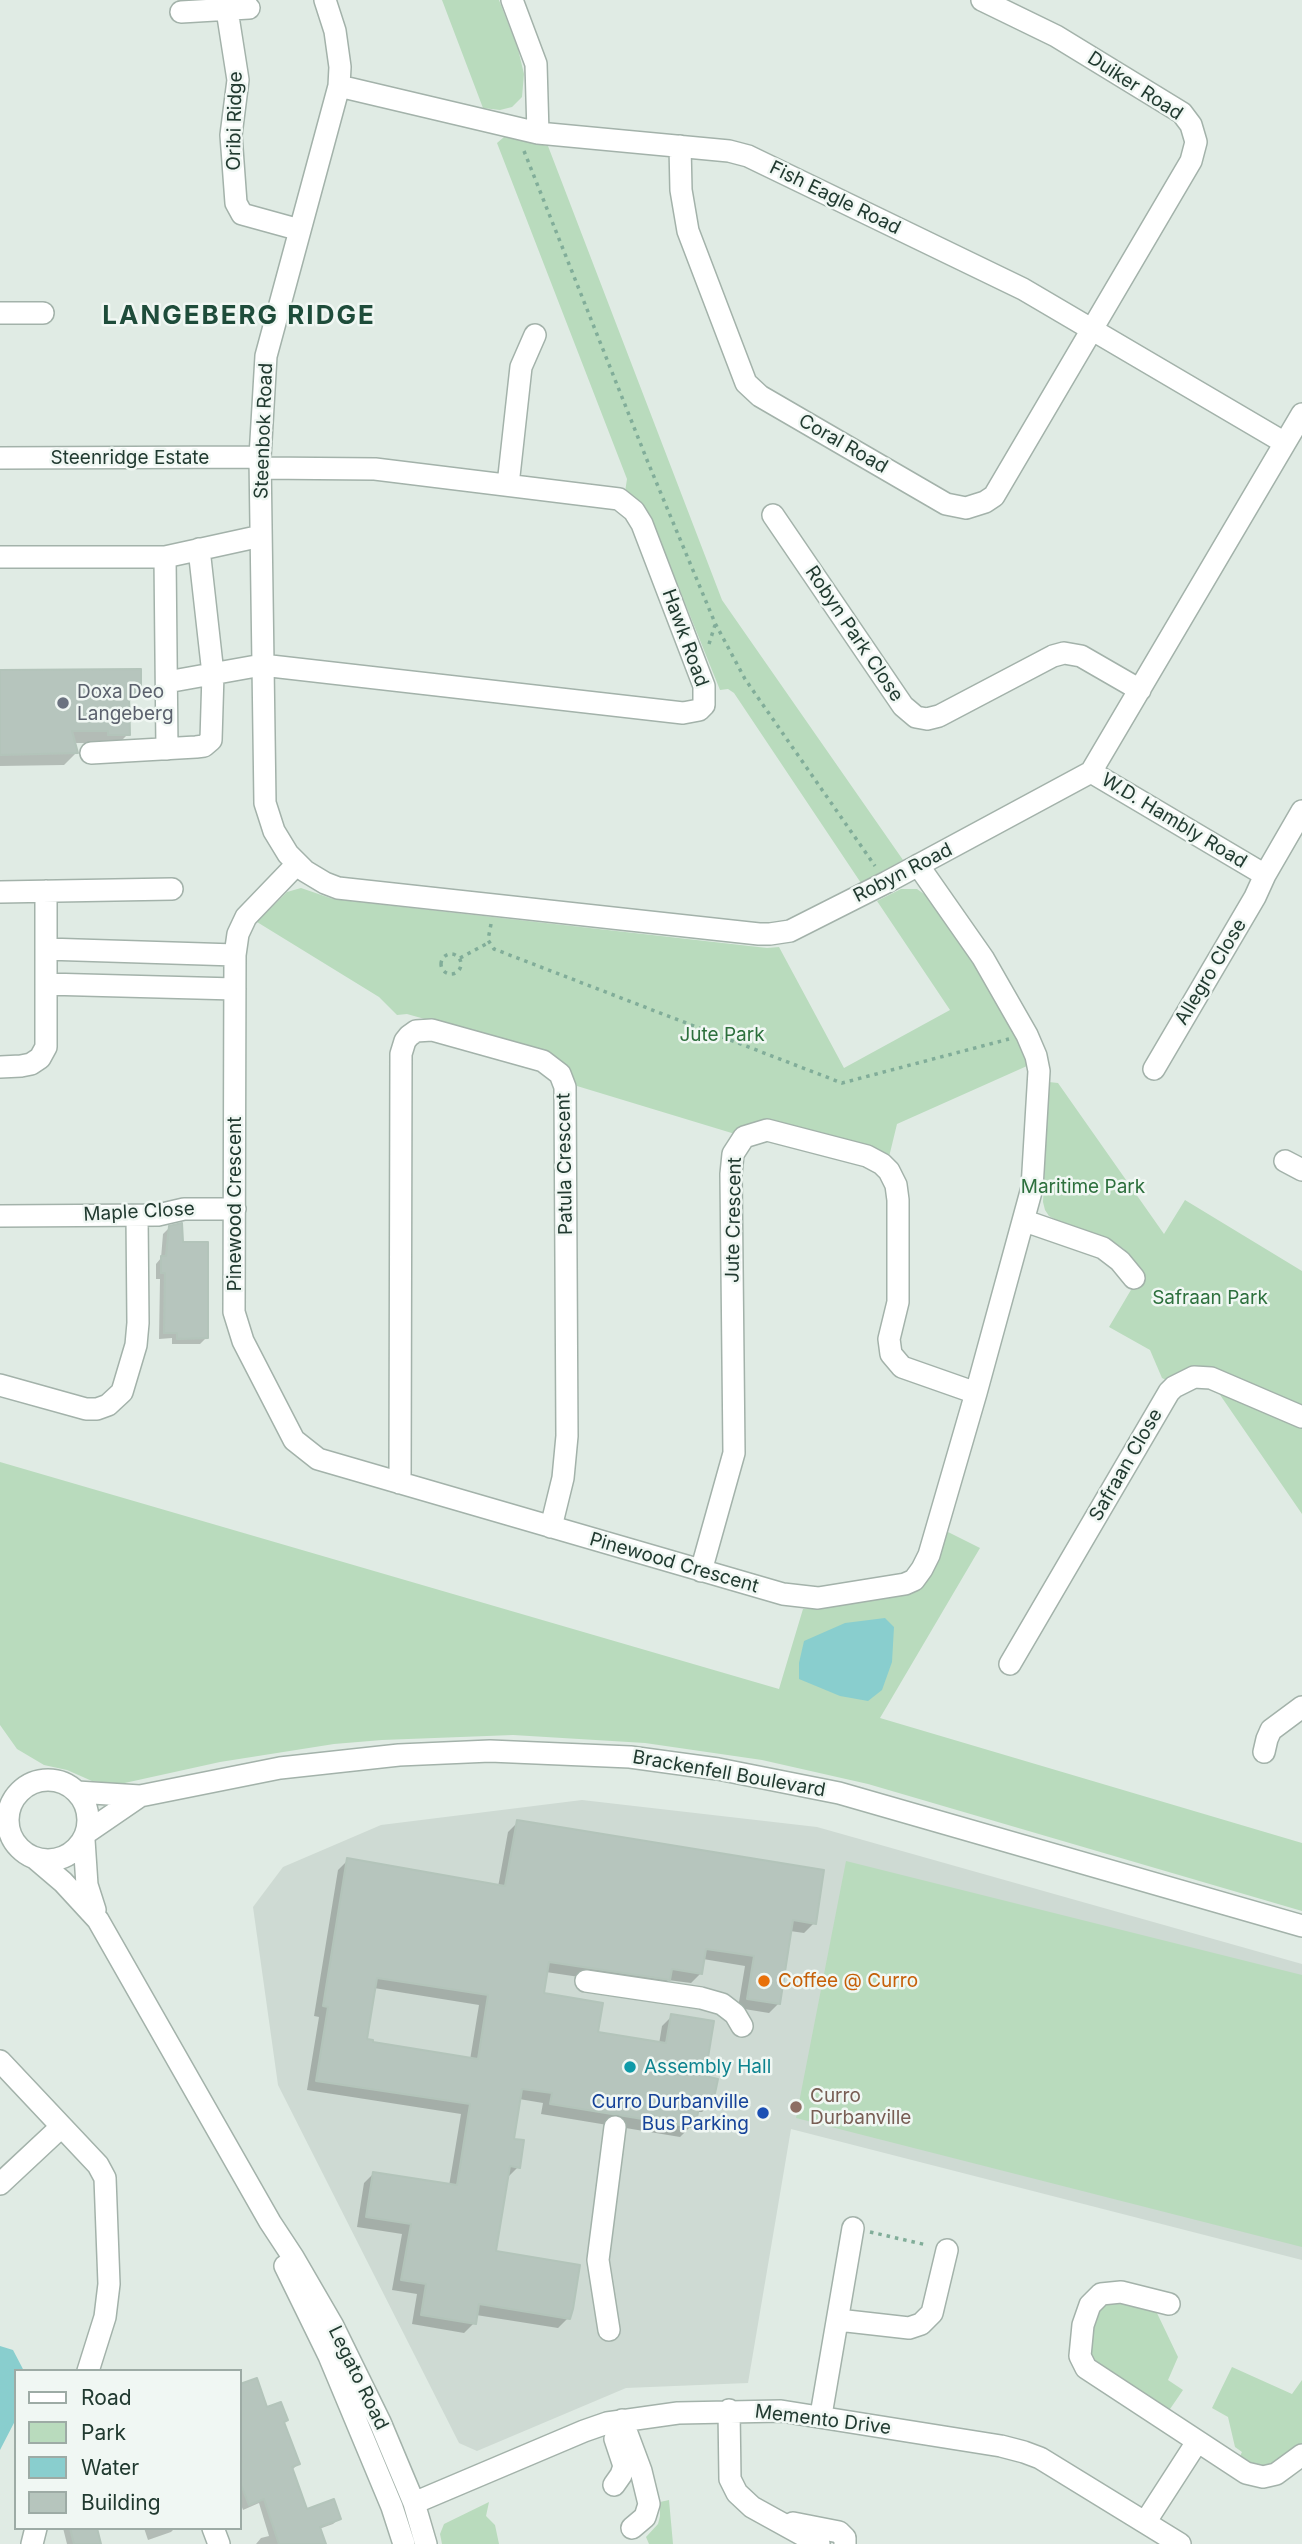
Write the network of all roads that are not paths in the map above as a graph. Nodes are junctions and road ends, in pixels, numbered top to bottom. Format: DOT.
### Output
graph roads {
  1 [pos="325,0"];
  2 [pos="512,0"];
  3 [pos="982,0"];
  4 [pos="249,8"];
  5 [pos="227,10"];
  6 [pos="181,12"];
  7 [pos="339,86"];
  8 [pos="538,133"];
  9 [pos="680,146"];
  10 [pos="300,230"];
  11 [pos="0,313"];
  12 [pos="43,313"];
  13 [pos="1092,329"];
  14 [pos="535,335"];
  15 [pos="1302,414"];
  16 [pos="1285,443"];
  17 [pos="0,458"];
  18 [pos="260,463"];
  19 [pos="508,485"];
  20 [pos="773,515"];
  21 [pos="261,536"];
  22 [pos="199,550"];
  23 [pos="0,557"];
  24 [pos="166,557"];
  25 [pos="262,665"];
  26 [pos="213,674"];
  27 [pos="167,682"];
  28 [pos="1140,690"];
  29 [pos="167,749"];
  30 [pos="91,753"];
  31 [pos="1091,772"];
  32 [pos="1302,811"];
  33 [pos="297,864"];
  34 [pos="918,865"];
  35 [pos="1265,875"];
  36 [pos="173,889"];
  37 [pos="46,891"];
  38 [pos="0,892"];
  39 [pos="46,949"];
  40 [pos="235,956"];
  41 [pos="46,984"];
  42 [pos="235,989"];
  43 [pos="0,1066"];
  44 [pos="1154,1069"];
  45 [pos="235,1209"];
  46 [pos="0,1216"];
  47 [pos="137,1216"];
  48 [pos="1025,1221"];
  49 [pos="1134,1278"];
  50 [pos="0,1385"];
  51 [pos="976,1393"];
  52 [pos="1302,1417"];
  53 [pos="400,1483"];
  54 [pos="551,1527"];
  55 [pos="701,1571"];
  56 [pos="1010,1664"];
  57 [pos="1302,1707"];
  58 [pos="1264,1752"];
  59 [pos="77,1792"];
  60 [pos="140,1796"];
  61 [pos="5,1811"];
  62 [pos="85,1837"];
  63 [pos="0,1853"];
  64 [pos="30,1856"];
  65 [pos="98,1920"];
  66 [pos="1302,1926"];
  67 [pos="586,1981"];
  68 [pos="742,2026"];
  69 [pos="0,2061"];
  70 [pos="60,2127"];
  71 [pos="615,2127"];
  72 [pos="0,2184"];
  73 [pos="270,2222"];
  74 [pos="853,2228"];
  75 [pos="947,2250"];
  76 [pos="1169,2304"];
  77 [pos="838,2320"];
  78 [pos="609,2330"];
  79 [pos="329,2356"];
  80 [pos="89,2369"];
  81 [pos="729,2410"];
  82 [pos="821,2416"];
  83 [pos="614,2422"];
  84 [pos="1197,2442"];
  85 [pos="1302,2455"];
  86 [pos="614,2485"];
  87 [pos="414,2503"];
  88 [pos="1146,2521"];
  89 [pos="783,2523"];
  90 [pos="632,2528"];
  91 [pos="404,2544"];
  92 [pos="417,2544"];
  93 [pos="426,2544"];
  94 [pos="819,2544"];
  95 [pos="845,2544"];
  96 [pos="1180,2544"];
  1 -- 7 [label="street, Steenbok Road"];
  2 -- 8 [label="street"];
  3 -- 13 [label="street, Duiker Road"];
  4 -- 5 [label="street"];
  5 -- 6 [label="street"];
  5 -- 10 [label="street, Oribi Ridge"];
  7 -- 8 [label="street, Fish Eagle Road"];
  7 -- 10 [label="street, Steenbok Road"];
  8 -- 9 [label="street, Fish Eagle Road"];
  9 -- 13 [label="street, Fish Eagle Road"];
  9 -- 13 [label="street, Coral Road"];
  10 -- 18 [label="street, Steenbok Road"];
  11 -- 12 [label="street"];
  13 -- 16 [label="street, Fish Eagle Road"];
  14 -- 19 [label="street"];
  15 -- 16 [label="street"];
  16 -- 28 [label="street"];
  17 -- 18 [label="street, Steenridge Estate"];
  18 -- 19 [label="street, Hawk Road"];
  18 -- 21 [label="street, Steenbok Road"];
  19 -- 25 [label="street, Hawk Road"];
  20 -- 28 [label="street, Robyn Park Close"];
  21 -- 22 [label="street"];
  21 -- 25 [label="street, Steenbok Road"];
  22 -- 24 [label="street"];
  22 -- 26 [label="street"];
  23 -- 24 [label="street"];
  24 -- 27 [label="street"];
  25 -- 26 [label="street"];
  25 -- 33 [label="street, Steenbok Road"];
  26 -- 27 [label="street"];
  26 -- 29 [label="street"];
  27 -- 29 [label="street"];
  28 -- 31 [label="street"];
  29 -- 30 [label="street"];
  31 -- 34 [label="street, Robyn Road"];
  31 -- 35 [label="street, W.D. Hambly Road"];
  32 -- 35 [label="street, W.D. Hambly Road"];
  33 -- 34 [label="street, Robyn Road"];
  33 -- 40 [label="street, Pinewood Crescent"];
  34 -- 48 [label="street, Pinewood Crescent"];
  35 -- 44 [label="street, Allegro Close"];
  36 -- 37 [label="street"];
  37 -- 38 [label="street"];
  37 -- 39 [label="street"];
  39 -- 40 [label="street"];
  39 -- 41 [label="street"];
  40 -- 42 [label="street, Pinewood Crescent"];
  41 -- 42 [label="street"];
  41 -- 43 [label="street"];
  42 -- 45 [label="street, Pinewood Crescent"];
  45 -- 47 [label="street, Maple Close"];
  45 -- 53 [label="street, Pinewood Crescent"];
  46 -- 47 [label="street, Maple Close"];
  47 -- 50 [label="street"];
  48 -- 49 [label="street"];
  48 -- 51 [label="street, Pinewood Crescent"];
  51 -- 55 [label="street, Pinewood Crescent"];
  51 -- 55 [label="street, Jute Crescent"];
  52 -- 56 [label="street, Safraan Close"];
  53 -- 54 [label="street, Pinewood Crescent"];
  53 -- 54 [label="street, Patula Crescent"];
  54 -- 55 [label="street, Pinewood Crescent"];
  57 -- 58 [label="street"];
  59 -- 60 [label="street, Brackenfell Boulevard"];
  59 -- 61 [label="street"];
  59 -- 62 [label="street"];
  60 -- 62 [label="street, Brackenfell Boulevard"];
  60 -- 66 [label="street, Brackenfell Boulevard"];
  61 -- 64 [label="street"];
  62 -- 64 [label="street"];
  62 -- 65 [label="street, Legato Road"];
  63 -- 64 [label="street"];
  64 -- 65 [label="street, Legato Road"];
  65 -- 73 [label="street, Legato Road"];
  67 -- 68 [label="street"];
  69 -- 70 [label="street"];
  70 -- 72 [label="street"];
  70 -- 80 [label="street"];
  71 -- 78 [label="street"];
  73 -- 79 [label="street, Legato Road"];
  73 -- 87 [label="street, Legato Road"];
  74 -- 77 [label="street"];
  75 -- 77 [label="street"];
  76 -- 84 [label="street"];
  77 -- 82 [label="street"];
  79 -- 87 [label="street"];
  79 -- 91 [label="street, Legato Road"];
  81 -- 82 [label="street, Memento Drive"];
  81 -- 83 [label="street, Memento Drive"];
  81 -- 89 [label="street"];
  82 -- 88 [label="street, Memento Drive"];
  83 -- 86 [label="street"];
  83 -- 87 [label="street, Memento Drive"];
  83 -- 90 [label="street"];
  84 -- 85 [label="street"];
  84 -- 88 [label="street"];
  87 -- 92 [label="street"];
  87 -- 93 [label="street, Legato Road"];
  88 -- 96 [label="street, Memento Drive"];
  89 -- 94 [label="street"];
  89 -- 95 [label="street"];
}
